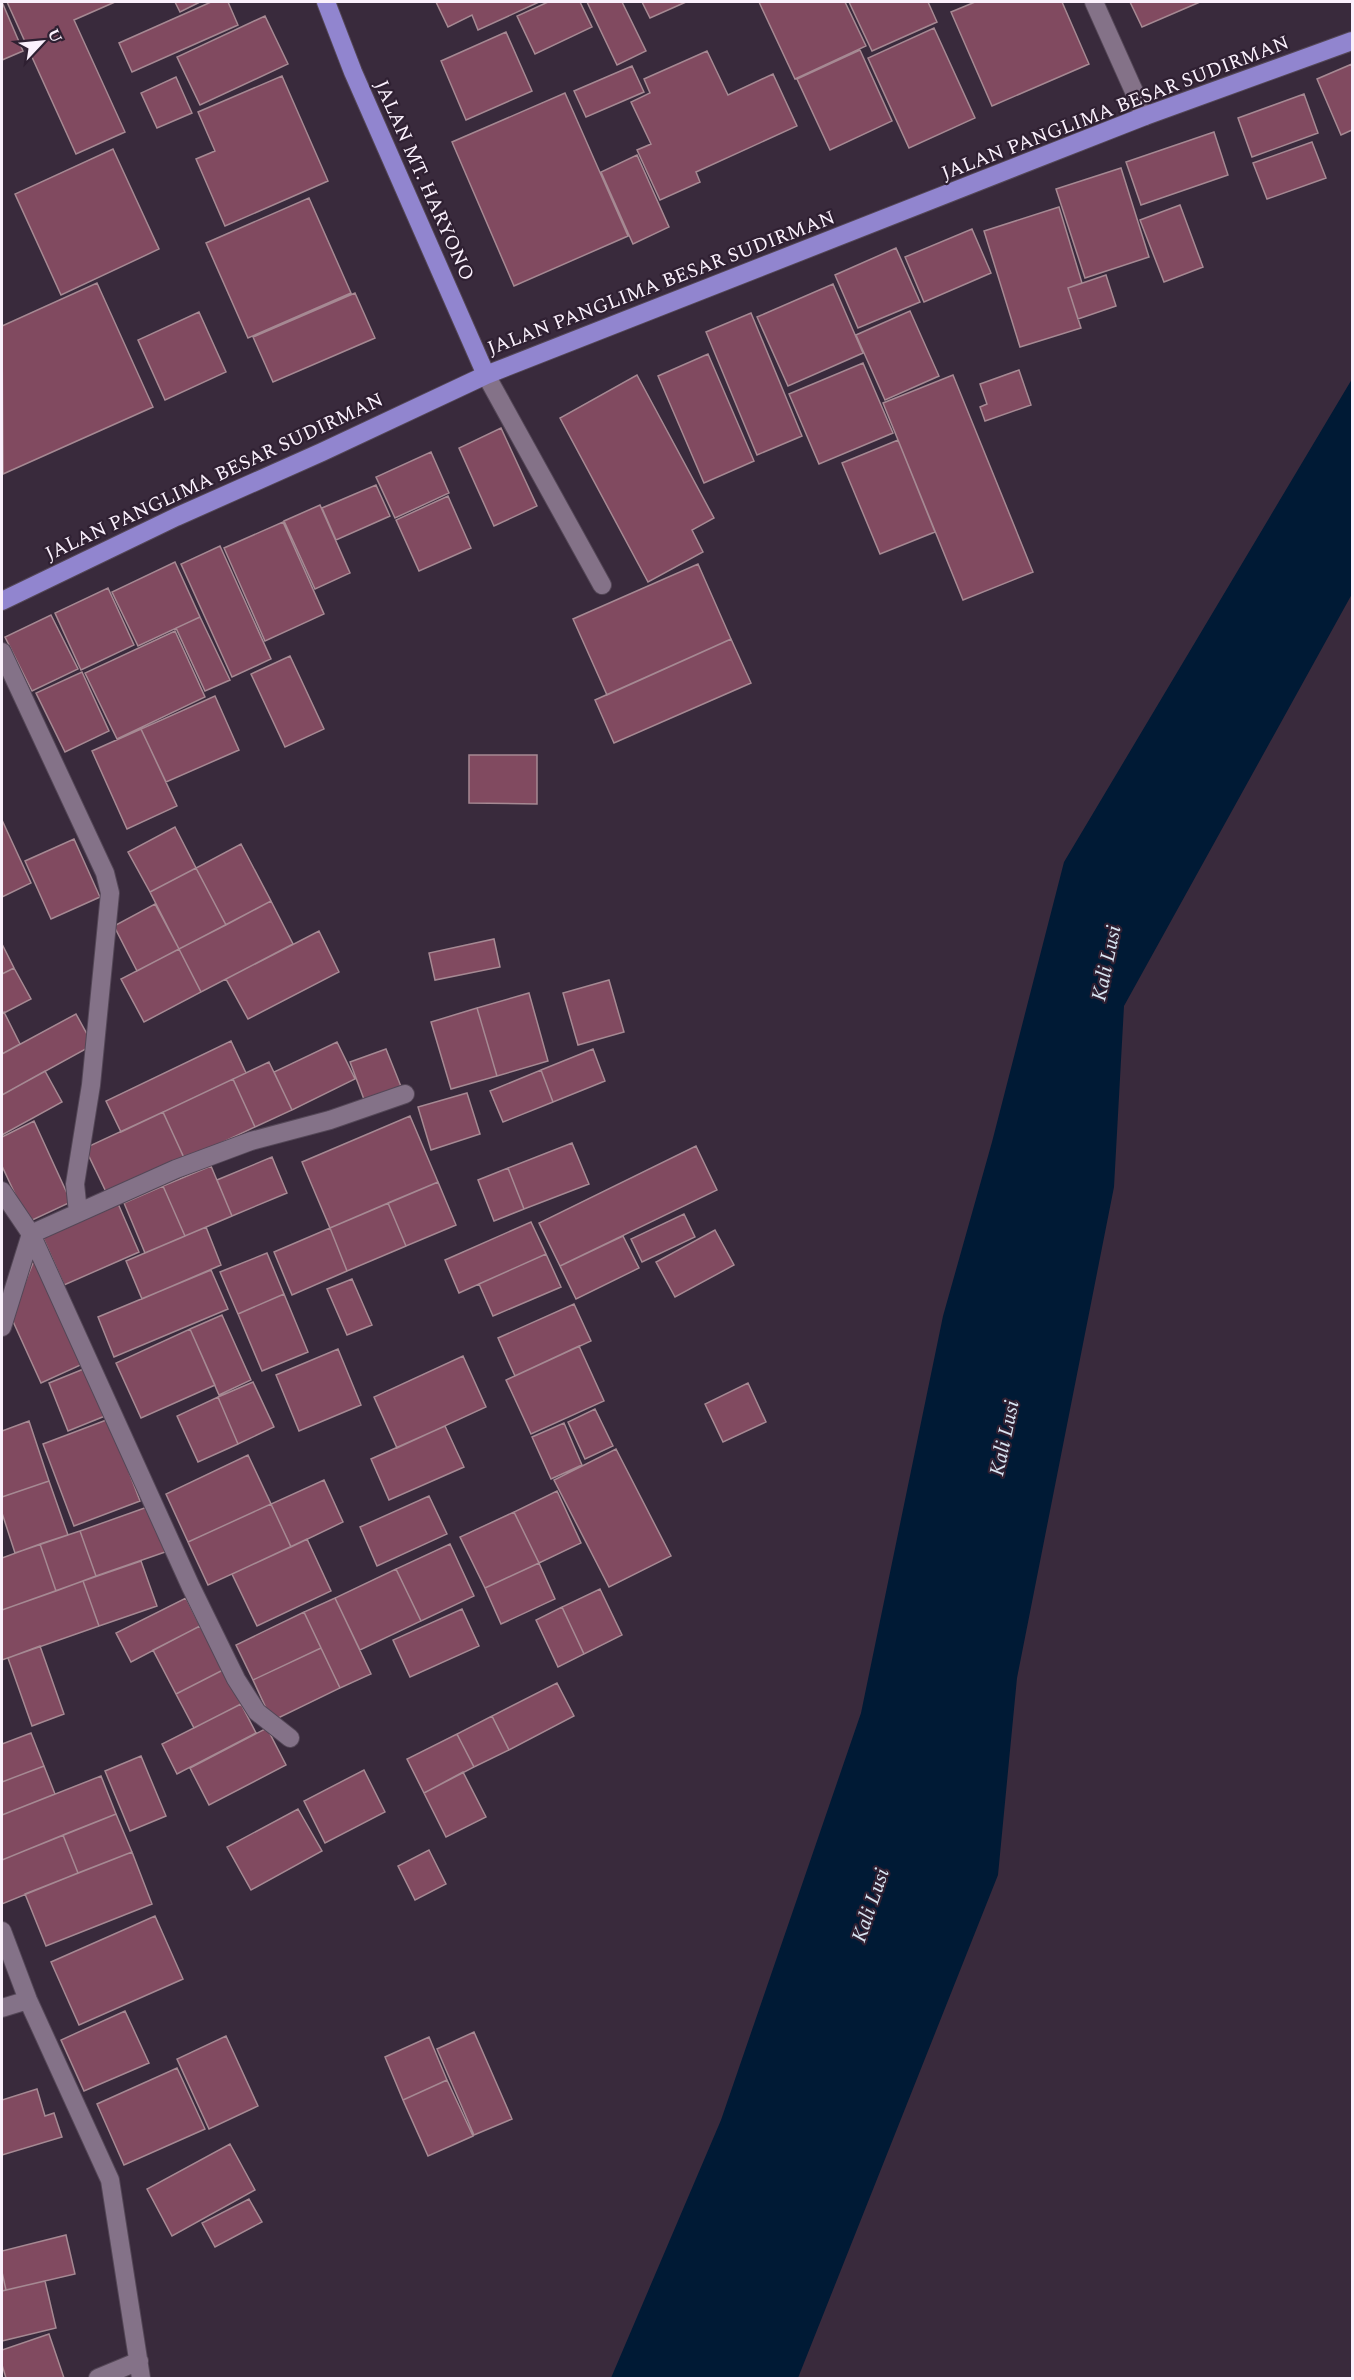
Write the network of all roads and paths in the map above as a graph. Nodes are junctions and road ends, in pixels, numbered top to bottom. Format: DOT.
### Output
graph roads {
  1 [pos="326,2"];
  2 [pos="1094,2"];
  3 [pos="1353,41"];
  4 [pos="1145,116"];
  5 [pos="486,375"];
  6 [pos="602,585"];
  7 [pos="2,601"];
  8 [pos="2,652"];
  9 [pos="405,1094"];
  10 [pos="2,1191"];
  11 [pos="78,1212"];
  12 [pos="31,1234"];
  13 [pos="2,1327"];
  14 [pos="290,1738"];
  15 [pos="2,1931"];
  16 [pos="28,2000"];
  17 [pos="2,2008"];
  18 [pos="140,2370"];
  19 [pos="98,2379"];
  1 -- 5 [label="main road, JALAN MT. HARYONO"];
  2 -- 4 [label="street"];
  3 -- 4 [label="main road, JALAN PANGLIMA BESAR SUDIRMAN"];
  4 -- 5 [label="main road, JALAN PANGLIMA BESAR SUDIRMAN"];
  5 -- 6 [label="street"];
  5 -- 7 [label="main road, JALAN PANGLIMA BESAR SUDIRMAN"];
  8 -- 11 [label="street"];
  9 -- 11 [label="street"];
  10 -- 12 [label="street"];
  11 -- 12 [label="street"];
  12 -- 13 [label="street"];
  12 -- 14 [label="street"];
  15 -- 16 [label="street"];
  16 -- 17 [label="street"];
  16 -- 18 [label="street"];
  18 -- 19 [label="street"];
}
